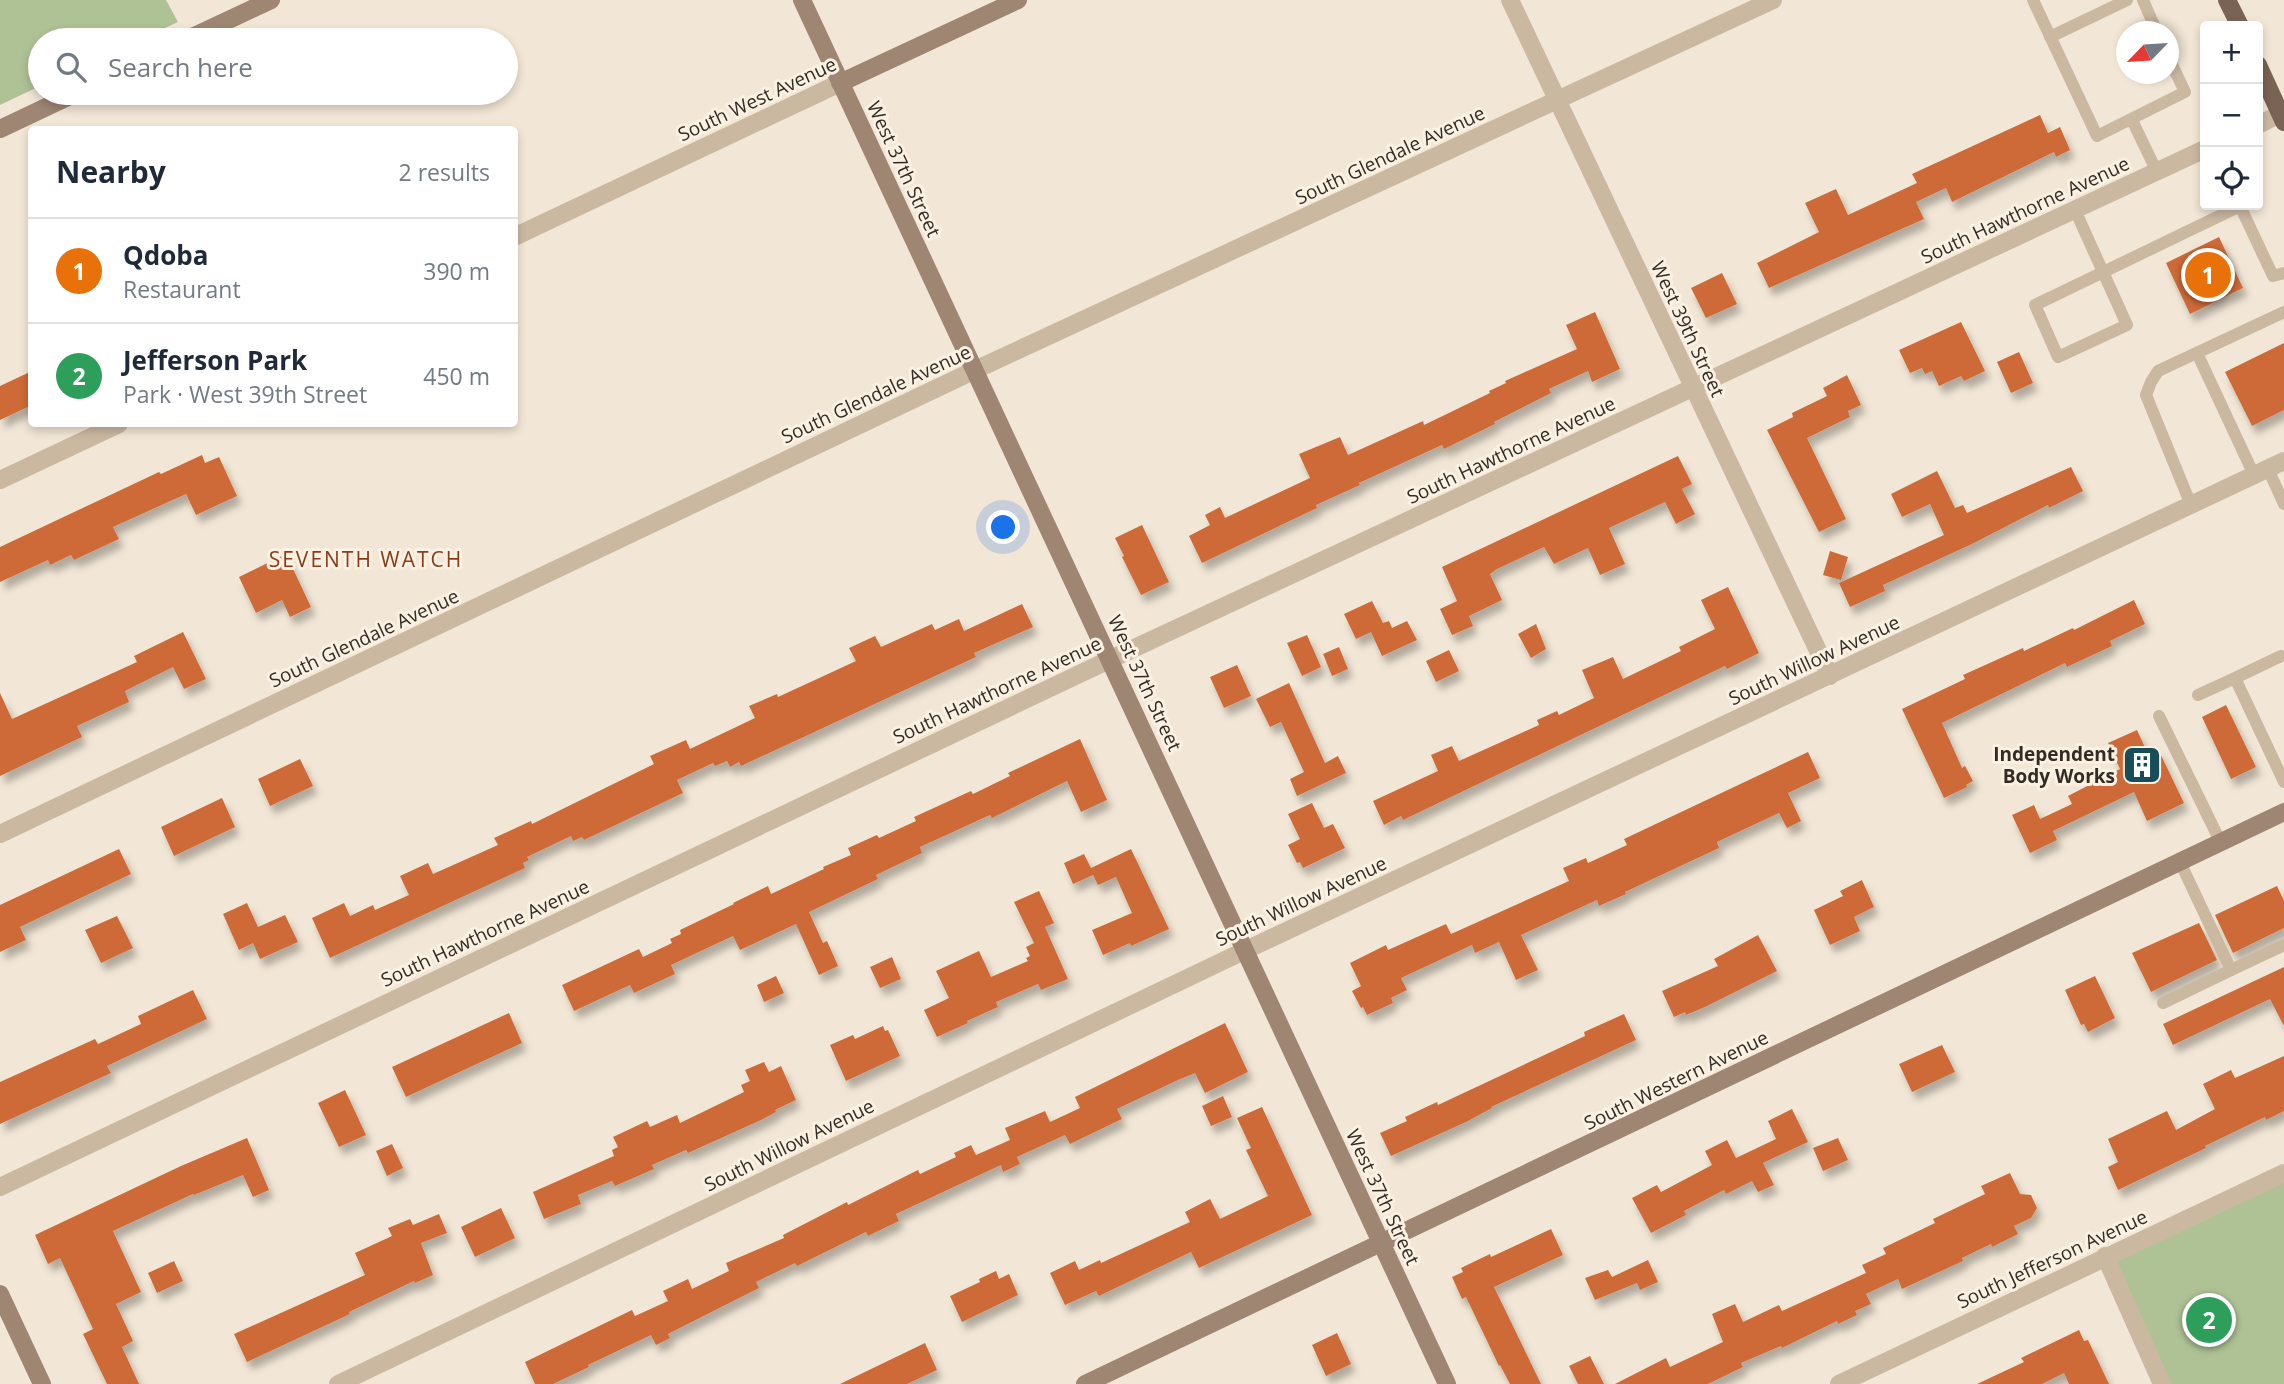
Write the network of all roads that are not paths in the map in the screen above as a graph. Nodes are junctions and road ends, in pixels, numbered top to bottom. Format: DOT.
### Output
graph roads {
  1 [pos="271,0"];
  2 [pos="802,0"];
  3 [pos="1018,0"];
  4 [pos="1510,0"];
  5 [pos="1773,0"];
  6 [pos="2033,0"];
  7 [pos="2127,0"];
  8 [pos="2143,0"];
  9 [pos="2227,0"];
  10 [pos="2152,21"];
  11 [pos="2237,21"];
  12 [pos="212,28"];
  13 [pos="2050,37"];
  14 [pos="2263,75"];
  15 [pos="2179,79"];
  16 [pos="840,83"];
  17 [pos="1557,102"];
  18 [pos="51,105"];
  19 [pos="2283,116"];
  20 [pos="2132,120"];
  21 [pos="2263,122"];
  22 [pos="0,129"];
  23 [pos="2200,151"];
  24 [pos="2157,172"];
  25 [pos="2075,210"];
  26 [pos="518,235"];
  27 [pos="2103,271"];
  28 [pos="2284,273"];
  29 [pos="2284,312"];
  30 [pos="2197,353"];
  31 [pos="975,370"];
  32 [pos="1693,389"];
  33 [pos="113,427"];
  34 [pos="2269,468"];
  35 [pos="0,480"];
  36 [pos="2284,504"];
  37 [pos="2191,505"];
  38 [pos="2281,656"];
  39 [pos="1111,659"];
  40 [pos="1830,676"];
  41 [pos="2235,678"];
  42 [pos="2198,695"];
  43 [pos="2159,716"];
  44 [pos="2284,782"];
  45 [pos="2284,813"];
  46 [pos="0,834"];
  47 [pos="2221,843"];
  48 [pos="2180,862"];
  49 [pos="2284,945"];
  50 [pos="1246,950"];
  51 [pos="2231,970"];
  52 [pos="2163,1003"];
  53 [pos="2284,1173"];
  54 [pos="0,1187"];
  55 [pos="1382,1244"];
  56 [pos="2105,1256"];
  57 [pos="0,1294"];
  58 [pos="42,1384"];
  59 [pos="338,1384"];
  60 [pos="1085,1384"];
  61 [pos="1447,1384"];
  62 [pos="1839,1384"];
  63 [pos="2162,1384"];
  1 -- 12 [label="street"];
  2 -- 16 [label="street, West 37th Street"];
  3 -- 16 [label="street, South West Avenue"];
  4 -- 17 [label="street, West 39th Street"];
  5 -- 17 [label="street, South Glendale Avenue"];
  6 -- 13 [label="lane"];
  7 -- 13 [label="lane"];
  8 -- 10 [label="lane"];
  9 -- 11 [label="main road"];
  13 -- 20 [label="lane"];
  14 -- 19 [label="main road"];
  15 -- 20 [label="lane"];
  16 -- 26 [label="street, South West Avenue"];
  16 -- 31 [label="street, West 37th Street"];
  17 -- 31 [label="street, South Glendale Avenue"];
  17 -- 32 [label="street, West 39th Street"];
  18 -- 22 [label="street"];
  19 -- 21 [label="street"];
  20 -- 24 [label="lane"];
  23 -- 24 [label="street, South Hawthorne Avenue"];
  24 -- 25 [label="street, South Hawthorne Avenue"];
  25 -- 27 [label="lane"];
  25 -- 32 [label="street, South Hawthorne Avenue"];
  27 -- 27 [label="lane"];
  27 -- 28 [label="lane"];
  29 -- 30 [label="lane"];
  30 -- 34 [label="lane"];
  30 -- 37 [label="lane"];
  31 -- 39 [label="street, West 37th Street"];
  31 -- 46 [label="street, South Glendale Avenue"];
  32 -- 39 [label="street, South Hawthorne Avenue"];
  32 -- 40 [label="street, West 39th Street"];
  33 -- 35 [label="street"];
  34 -- 36 [label="lane"];
  34 -- 37 [label="street, South Willow Avenue"];
  37 -- 40 [label="street, South Willow Avenue"];
  38 -- 41 [label="lane"];
  39 -- 50 [label="street, West 37th Street"];
  39 -- 54 [label="street, South Hawthorne Avenue"];
  40 -- 50 [label="street, South Willow Avenue"];
  41 -- 42 [label="lane"];
  41 -- 44 [label="lane"];
  43 -- 47 [label="lane"];
  45 -- 47 [label="street, South Western Avenue"];
  47 -- 48 [label="street, South Western Avenue"];
  48 -- 51 [label="lane"];
  48 -- 55 [label="street, South Western Avenue"];
  49 -- 51 [label="lane"];
  50 -- 55 [label="street, West 37th Street"];
  50 -- 59 [label="street, South Willow Avenue"];
  51 -- 52 [label="lane"];
  53 -- 56 [label="street, South Jefferson Avenue"];
  55 -- 60 [label="street, South Western Avenue"];
  55 -- 61 [label="street, West 37th Street"];
  56 -- 62 [label="street, South Jefferson Avenue"];
  56 -- 63 [label="street"];
  57 -- 58 [label="street"];
}
